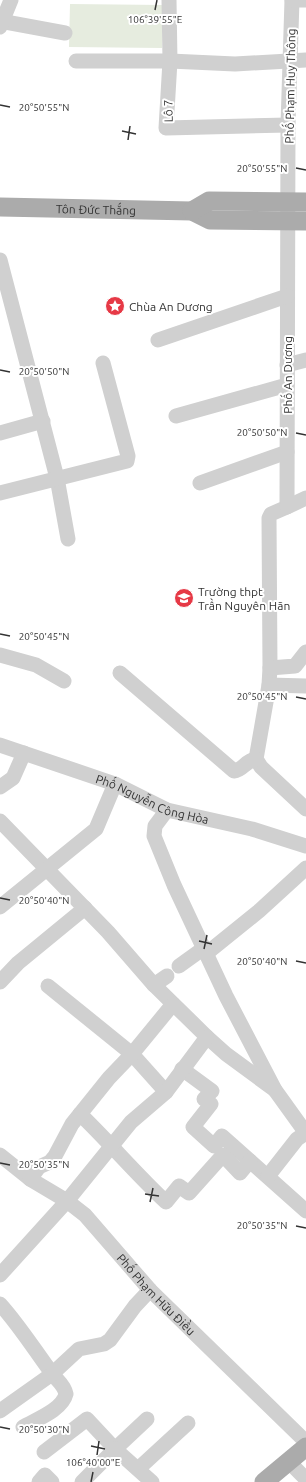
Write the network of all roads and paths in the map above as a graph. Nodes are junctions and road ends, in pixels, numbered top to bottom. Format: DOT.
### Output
graph roads {
  1 [pos="11,0"];
  2 [pos="168,0"];
  3 [pos="292,0"];
  4 [pos="306,0"];
  5 [pos="1,23"];
  6 [pos="65,33"];
  7 [pos="290,60"];
  8 [pos="306,60"];
  9 [pos="76,61"];
  10 [pos="170,61"];
  11 [pos="288,126"];
  12 [pos="297,202"];
  13 [pos="0,207"];
  14 [pos="192,211"];
  15 [pos="297,221"];
  16 [pos="0,260"];
  17 [pos="288,296"];
  18 [pos="158,340"];
  19 [pos="306,360"];
  20 [pos="103,364"];
  21 [pos="287,365"];
  22 [pos="287,385"];
  23 [pos="176,416"];
  24 [pos="43,422"];
  25 [pos="0,433"];
  26 [pos="287,452"];
  27 [pos="58,478"];
  28 [pos="200,483"];
  29 [pos="0,493"];
  30 [pos="306,498"];
  31 [pos="287,506"];
  32 [pos="68,539"];
  33 [pos="306,652"];
  34 [pos="0,655"];
  35 [pos="270,668"];
  36 [pos="120,673"];
  37 [pos="64,681"];
  38 [pos="269,685"];
  39 [pos="306,686"];
  40 [pos="0,745"];
  41 [pos="24,753"];
  42 [pos="256,759"];
  43 [pos="115,784"];
  44 [pos="0,787"];
  45 [pos="306,809"];
  46 [pos="167,810"];
  47 [pos="0,821"];
  48 [pos="306,846"];
  49 [pos="46,868"];
  50 [pos="306,868"];
  51 [pos="0,907"];
  52 [pos="85,908"];
  53 [pos="205,951"];
  54 [pos="179,966"];
  55 [pos="167,976"];
  56 [pos="0,982"];
  57 [pos="154,985"];
  58 [pos="48,986"];
  59 [pos="173,1004"];
  60 [pos="207,1037"];
  61 [pos="132,1054"];
  62 [pos="182,1069"];
  63 [pos="275,1090"];
  64 [pos="166,1092"];
  65 [pos="80,1114"];
  66 [pos="306,1133"];
  67 [pos="112,1145"];
  68 [pos="0,1155"];
  69 [pos="250,1161"];
  70 [pos="268,1176"];
  71 [pos="30,1179"];
  72 [pos="67,1201"];
  73 [pos="306,1211"];
  74 [pos="0,1275"];
  75 [pos="150,1290"];
  76 [pos="0,1304"];
  77 [pos="52,1374"];
  78 [pos="1,1408"];
  79 [pos="147,1420"];
  80 [pos="188,1423"];
  81 [pos="23,1427"];
  82 [pos="306,1442"];
  83 [pos="306,1447"];
  84 [pos="115,1449"];
  85 [pos="44,1452"];
  86 [pos="289,1462"];
  87 [pos="138,1469"];
  88 [pos="306,1479"];
  89 [pos="39,1482"];
  90 [pos="52,1482"];
  91 [pos="82,1482"];
  92 [pos="152,1482"];
  93 [pos="264,1482"];
  1 -- 5 [label="street"];
  2 -- 10 [label="street, Lô 7"];
  3 -- 4 [label="street"];
  3 -- 7 [label="street, Phố Phạm Huy Thông"];
  5 -- 6 [label="street"];
  7 -- 8 [label="street"];
  7 -- 10 [label="street"];
  7 -- 11 [label="street, Phố Phạm Huy Thông"];
  9 -- 10 [label="street"];
  10 -- 11 [label="street, Lô 7"];
  11 -- 12 [label="street, Phố Phạm Huy Thông"];
  12 -- 14 [label="main road, Tôn Đức Thắng"];
  12 -- 15 [label="street, Phố Phạm Huy Thông"];
  13 -- 14 [label="main road, Tôn Đức Thắng"];
  14 -- 15 [label="main road, Tôn Đức Thắng"];
  15 -- 17 [label="street, Phố An Dương"];
  16 -- 24 [label="street"];
  17 -- 18 [label="street"];
  17 -- 21 [label="street, Phố An Dương"];
  19 -- 21 [label="street"];
  20 -- 27 [label="street"];
  21 -- 22 [label="street, Phố An Dương"];
  22 -- 23 [label="street"];
  22 -- 26 [label="street, Phố An Dương"];
  24 -- 25 [label="street"];
  24 -- 27 [label="street"];
  26 -- 28 [label="street"];
  26 -- 31 [label="street, Phố An Dương"];
  27 -- 29 [label="street"];
  27 -- 32 [label="street"];
  30 -- 31 [label="street"];
  31 -- 35 [label="street"];
  33 -- 35 [label="street"];
  34 -- 37 [label="street"];
  35 -- 38 [label="street"];
  36 -- 42 [label="street"];
  38 -- 39 [label="street"];
  38 -- 42 [label="street"];
  40 -- 41 [label="street, Phố Nguyễn Công Hòa"];
  41 -- 43 [label="street, Phố Nguyễn Công Hòa"];
  41 -- 44 [label="street"];
  42 -- 45 [label="street"];
  43 -- 46 [label="street, Phố Nguyễn Công Hòa"];
  43 -- 49 [label="street"];
  46 -- 48 [label="street, Phố Nguyễn Công Hòa"];
  46 -- 53 [label="street"];
  47 -- 49 [label="street"];
  49 -- 51 [label="street"];
  49 -- 52 [label="street"];
  50 -- 53 [label="street"];
  52 -- 56 [label="street"];
  52 -- 57 [label="street"];
  53 -- 54 [label="street"];
  53 -- 63 [label="street"];
  55 -- 57 [label="street"];
  57 -- 59 [label="street"];
  58 -- 61 [label="street"];
  59 -- 60 [label="street"];
  59 -- 61 [label="street"];
  60 -- 62 [label="street"];
  60 -- 63 [label="street"];
  61 -- 64 [label="street"];
  61 -- 65 [label="street"];
  62 -- 64 [label="street"];
  62 -- 69 [label="street"];
  63 -- 66 [label="street"];
  64 -- 67 [label="street"];
  65 -- 67 [label="street"];
  65 -- 71 [label="street"];
  66 -- 70 [label="street"];
  67 -- 69 [label="street"];
  67 -- 72 [label="street"];
  68 -- 71 [label="street, Phố Phạm Hữu Điều"];
  69 -- 70 [label="street"];
  70 -- 73 [label="street"];
  71 -- 72 [label="street, Phố Phạm Hữu Điều"];
  72 -- 74 [label="street"];
  72 -- 75 [label="street, Phố Phạm Hữu Điều"];
  75 -- 77 [label="street"];
  75 -- 82 [label="street, Phố Phạm Hữu Điều"];
  76 -- 77 [label="street"];
  77 -- 78 [label="street"];
  77 -- 81 [label="street"];
  79 -- 84 [label="street"];
  80 -- 87 [label="street"];
  83 -- 86 [label="main road"];
  84 -- 85 [label="street"];
  84 -- 87 [label="street"];
  84 -- 91 [label="street"];
  86 -- 88 [label="street"];
  86 -- 93 [label="main road"];
  87 -- 92 [label="street"];
  89 -- 90 [label="street"];
}
